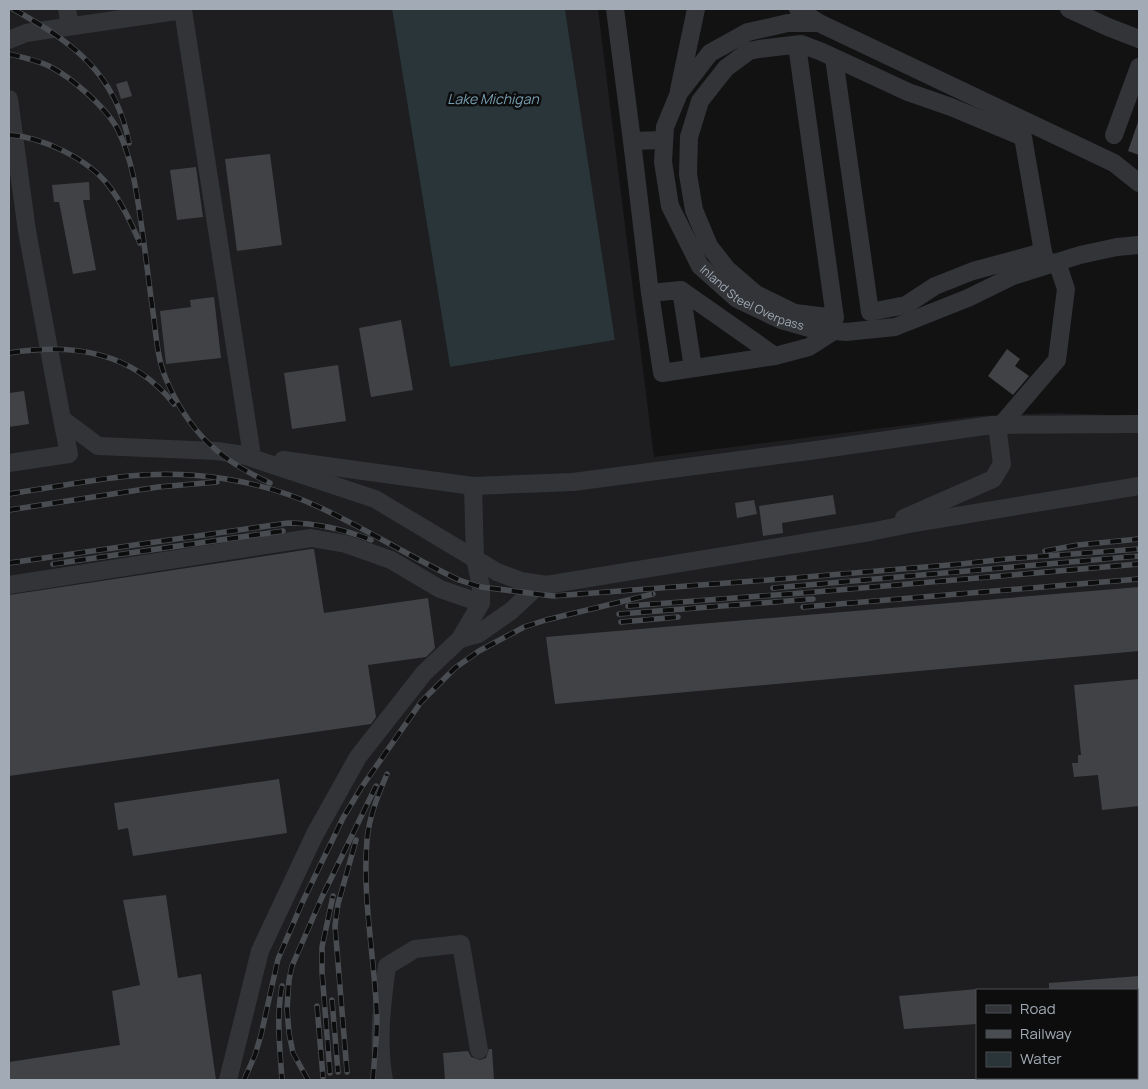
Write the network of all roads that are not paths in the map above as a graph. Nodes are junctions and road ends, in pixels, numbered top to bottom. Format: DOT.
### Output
graph roads {
  1 [pos="615,9"];
  2 [pos="696,9"];
  3 [pos="798,9"];
  4 [pos="1070,9"];
  5 [pos="189,10"];
  6 [pos="68,17"];
  7 [pos="819,23"];
  8 [pos="1139,39"];
  9 [pos="9,40"];
  10 [pos="797,45"];
  11 [pos="834,58"];
  12 [pos="1139,67"];
  13 [pos="678,92"];
  14 [pos="1135,93"];
  15 [pos="9,99"];
  16 [pos="987,112"];
  17 [pos="1114,135"];
  18 [pos="664,140"];
  19 [pos="632,141"];
  20 [pos="1139,183"];
  21 [pos="1139,245"];
  22 [pos="1049,260"];
  23 [pos="681,290"];
  24 [pos="650,293"];
  25 [pos="834,331"];
  26 [pos="775,356"];
  27 [pos="693,368"];
  28 [pos="62,419"];
  29 [pos="1139,424"];
  30 [pos="999,425"];
  31 [pos="246,455"];
  32 [pos="9,463"];
  33 [pos="473,486"];
  34 [pos="1139,486"];
  35 [pos="870,532"];
  36 [pos="475,558"];
  37 [pos="540,584"];
  38 [pos="9,585"];
  39 [pos="481,603"];
  40 [pos="460,639"];
  41 [pos="479,1050"];
  42 [pos="228,1080"];
  43 [pos="384,1080"];
  1 -- 19 [label="street"];
  2 -- 13 [label="street"];
  3 -- 7 [label="street, Inland Steel Overpass"];
  4 -- 8 [label="street"];
  5 -- 6 [label="street"];
  5 -- 31 [label="street"];
  6 -- 9 [label="street"];
  7 -- 13 [label="street, Inland Steel Overpass"];
  7 -- 16 [label="street, Inland Steel Overpass"];
  10 -- 10 [label="street"];
  10 -- 11 [label="street"];
  11 -- 16 [label="street"];
  11 -- 22 [label="street"];
  12 -- 14 [label="street"];
  13 -- 18 [label="street, Inland Steel Overpass"];
  14 -- 17 [label="street"];
  15 -- 28 [label="street"];
  16 -- 20 [label="street, Inland Steel Overpass"];
  16 -- 22 [label="street"];
  18 -- 19 [label="street"];
  18 -- 25 [label="street, Inland Steel Overpass"];
  19 -- 24 [label="street"];
  21 -- 22 [label="street, Inland Steel Overpass"];
  22 -- 25 [label="street, Inland Steel Overpass"];
  22 -- 30 [label="street"];
  23 -- 24 [label="street"];
  23 -- 26 [label="street"];
  23 -- 27 [label="street"];
  24 -- 27 [label="street"];
  25 -- 26 [label="street"];
  26 -- 27 [label="street"];
  28 -- 31 [label="street"];
  28 -- 32 [label="street"];
  29 -- 30 [label="street"];
  30 -- 33 [label="street"];
  30 -- 35 [label="street"];
  31 -- 33 [label="street"];
  31 -- 36 [label="street"];
  33 -- 36 [label="street"];
  34 -- 35 [label="street"];
  35 -- 37 [label="street"];
  36 -- 37 [label="street"];
  36 -- 39 [label="street"];
  37 -- 40 [label="street"];
  38 -- 39 [label="street"];
  39 -- 40 [label="street"];
  40 -- 42 [label="street"];
  41 -- 43 [label="street"];
}
